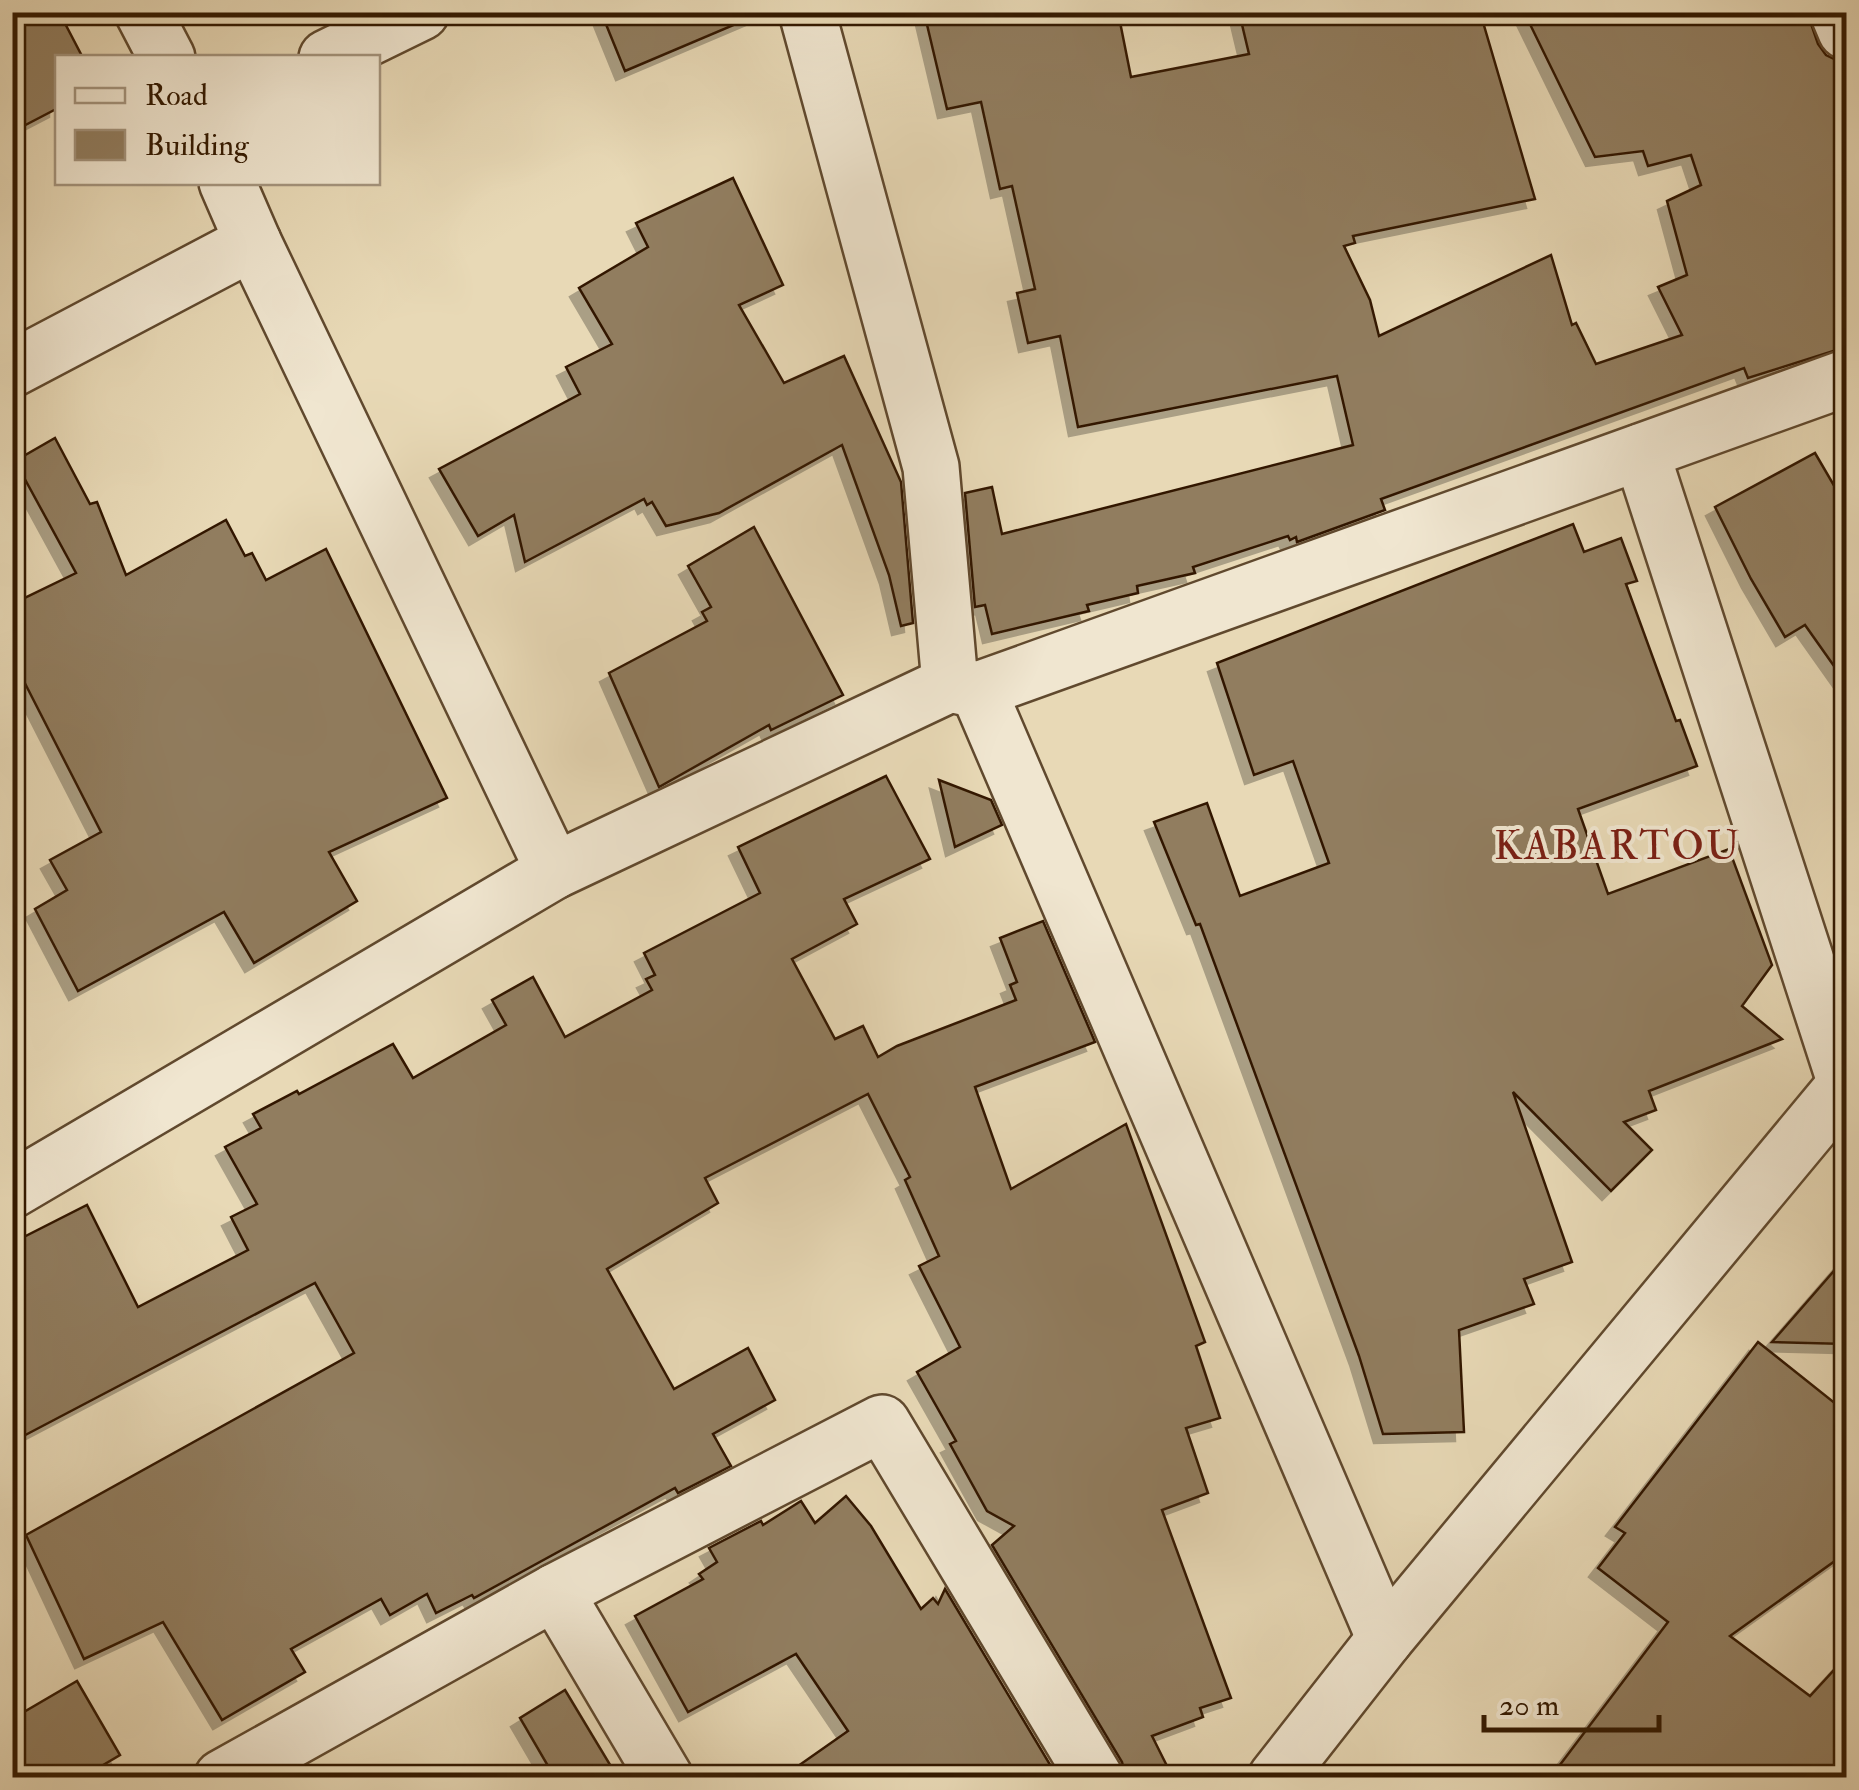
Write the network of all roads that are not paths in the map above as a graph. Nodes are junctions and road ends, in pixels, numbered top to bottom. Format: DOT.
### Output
graph roads {
  1 [pos="143,12"];
  2 [pos="421,12"];
  3 [pos="807,12"];
  4 [pos="1838,12"];
  5 [pos="1846,31"];
  6 [pos="165,55"];
  7 [pos="333,55"];
  8 [pos="227,185"];
  9 [pos="252,242"];
  10 [pos="12,370"];
  11 [pos="1846,378"];
  12 [pos="1641,452"];
  13 [pos="964,687"];
  14 [pos="554,871"];
  15 [pos="1846,1084"];
  16 [pos="12,1190"];
  17 [pos="555,1592"];
  18 [pos="1385,1639"];
  19 [pos="222,1778"];
  20 [pos="665,1778"];
  21 [pos="1095,1778"];
  22 [pos="1276,1778"];
  1 -- 6 [label="street"];
  2 -- 7 [label="street"];
  3 -- 13 [label="street"];
  4 -- 5 [label="street"];
  8 -- 9 [label="street"];
  9 -- 10 [label="street"];
  9 -- 14 [label="street"];
  11 -- 12 [label="street"];
  12 -- 13 [label="street"];
  12 -- 15 [label="street"];
  13 -- 14 [label="street"];
  13 -- 18 [label="street"];
  14 -- 16 [label="street"];
  15 -- 18 [label="street"];
  17 -- 19 [label="street"];
  17 -- 20 [label="street"];
  17 -- 21 [label="street"];
  18 -- 22 [label="street"];
}
